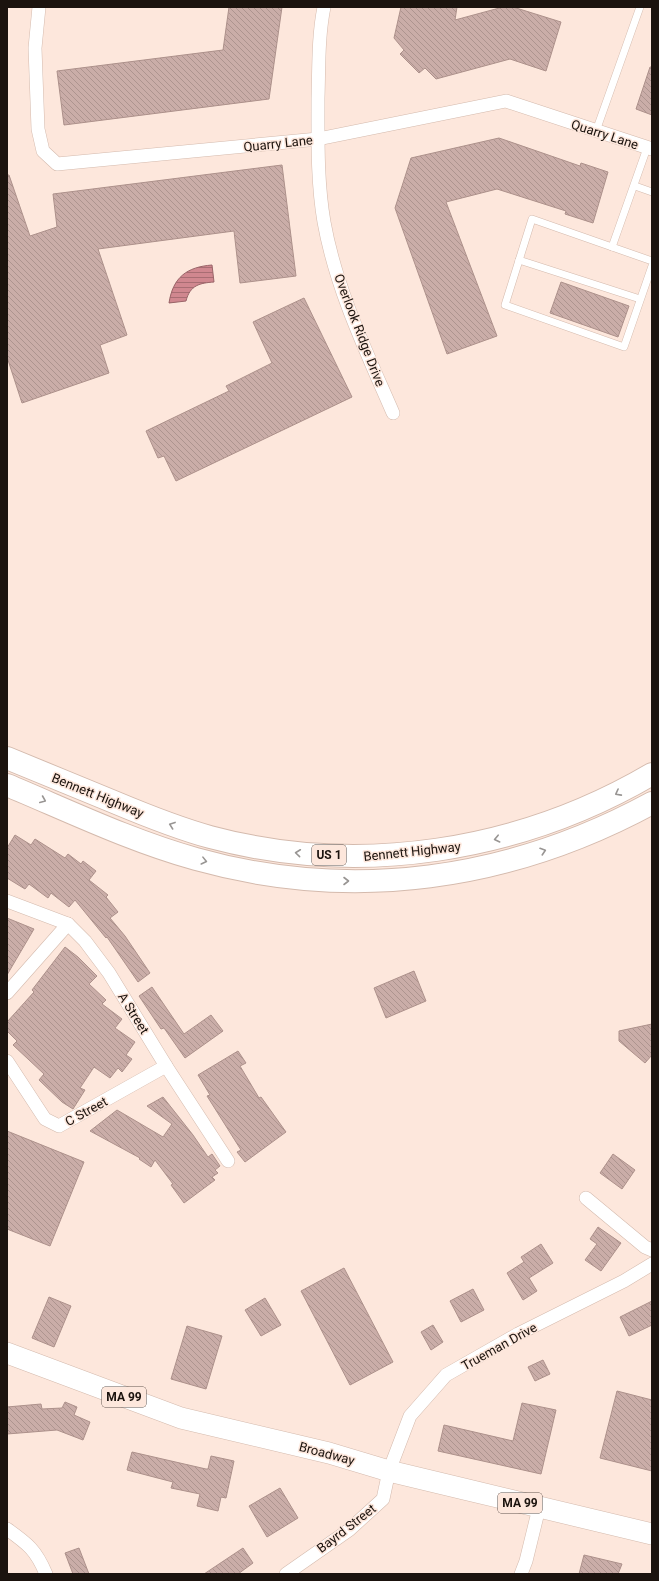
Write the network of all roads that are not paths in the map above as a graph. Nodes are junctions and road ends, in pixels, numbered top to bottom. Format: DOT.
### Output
graph roads {
  1 [pos="39,7"];
  2 [pos="324,7"];
  3 [pos="640,7"];
  4 [pos="596,132"];
  5 [pos="318,139"];
  6 [pos="650,148"];
  7 [pos="635,186"];
  8 [pos="652,192"];
  9 [pos="612,247"];
  10 [pos="519,260"];
  11 [pos="652,261"];
  12 [pos="652,266"];
  13 [pos="640,299"];
  14 [pos="393,413"];
  15 [pos="7,758"];
  16 [pos="652,774"];
  17 [pos="7,785"];
  18 [pos="652,802"];
  19 [pos="7,901"];
  20 [pos="68,924"];
  21 [pos="7,993"];
  22 [pos="7,1061"];
  23 [pos="166,1066"];
  24 [pos="228,1161"];
  25 [pos="586,1198"];
  26 [pos="652,1250"];
  27 [pos="652,1264"];
  28 [pos="7,1353"];
  29 [pos="389,1471"];
  30 [pos="540,1508"];
  31 [pos="7,1529"];
  32 [pos="652,1534"];
  33 [pos="46,1574"];
  34 [pos="286,1574"];
  35 [pos="521,1574"];
  1 -- 5 [label="street, Quarry Lane"];
  2 -- 5 [label="street, Overlook Ridge Drive"];
  3 -- 4 [label="lane"];
  4 -- 5 [label="street, Quarry Lane"];
  4 -- 6 [label="street, Quarry Lane"];
  5 -- 14 [label="street, Overlook Ridge Drive"];
  6 -- 7 [label="lane"];
  7 -- 8 [label="lane"];
  7 -- 9 [label="lane"];
  9 -- 10 [label="lane"];
  9 -- 11 [label="lane"];
  10 -- 13 [label="lane"];
  10 -- 13 [label="lane"];
  12 -- 13 [label="lane"];
  16 -- 15 [label="highway, Bennett Highway / US 1, one-way"];
  17 -- 18 [label="highway, Bennett Highway / US 1, one-way"];
  19 -- 20 [label="street, A Street"];
  20 -- 21 [label="street"];
  20 -- 23 [label="street, A Street"];
  22 -- 23 [label="street, C Street"];
  23 -- 24 [label="street, A Street"];
  25 -- 26 [label="street"];
  27 -- 29 [label="street, Trueman Drive"];
  28 -- 29 [label="main road, Broadway / MA 99"];
  29 -- 30 [label="main road, Broadway / MA 99"];
  29 -- 34 [label="street, Bayrd Street"];
  30 -- 32 [label="main road, Broadway / MA 99"];
  30 -- 35 [label="street"];
  31 -- 33 [label="street"];
}
